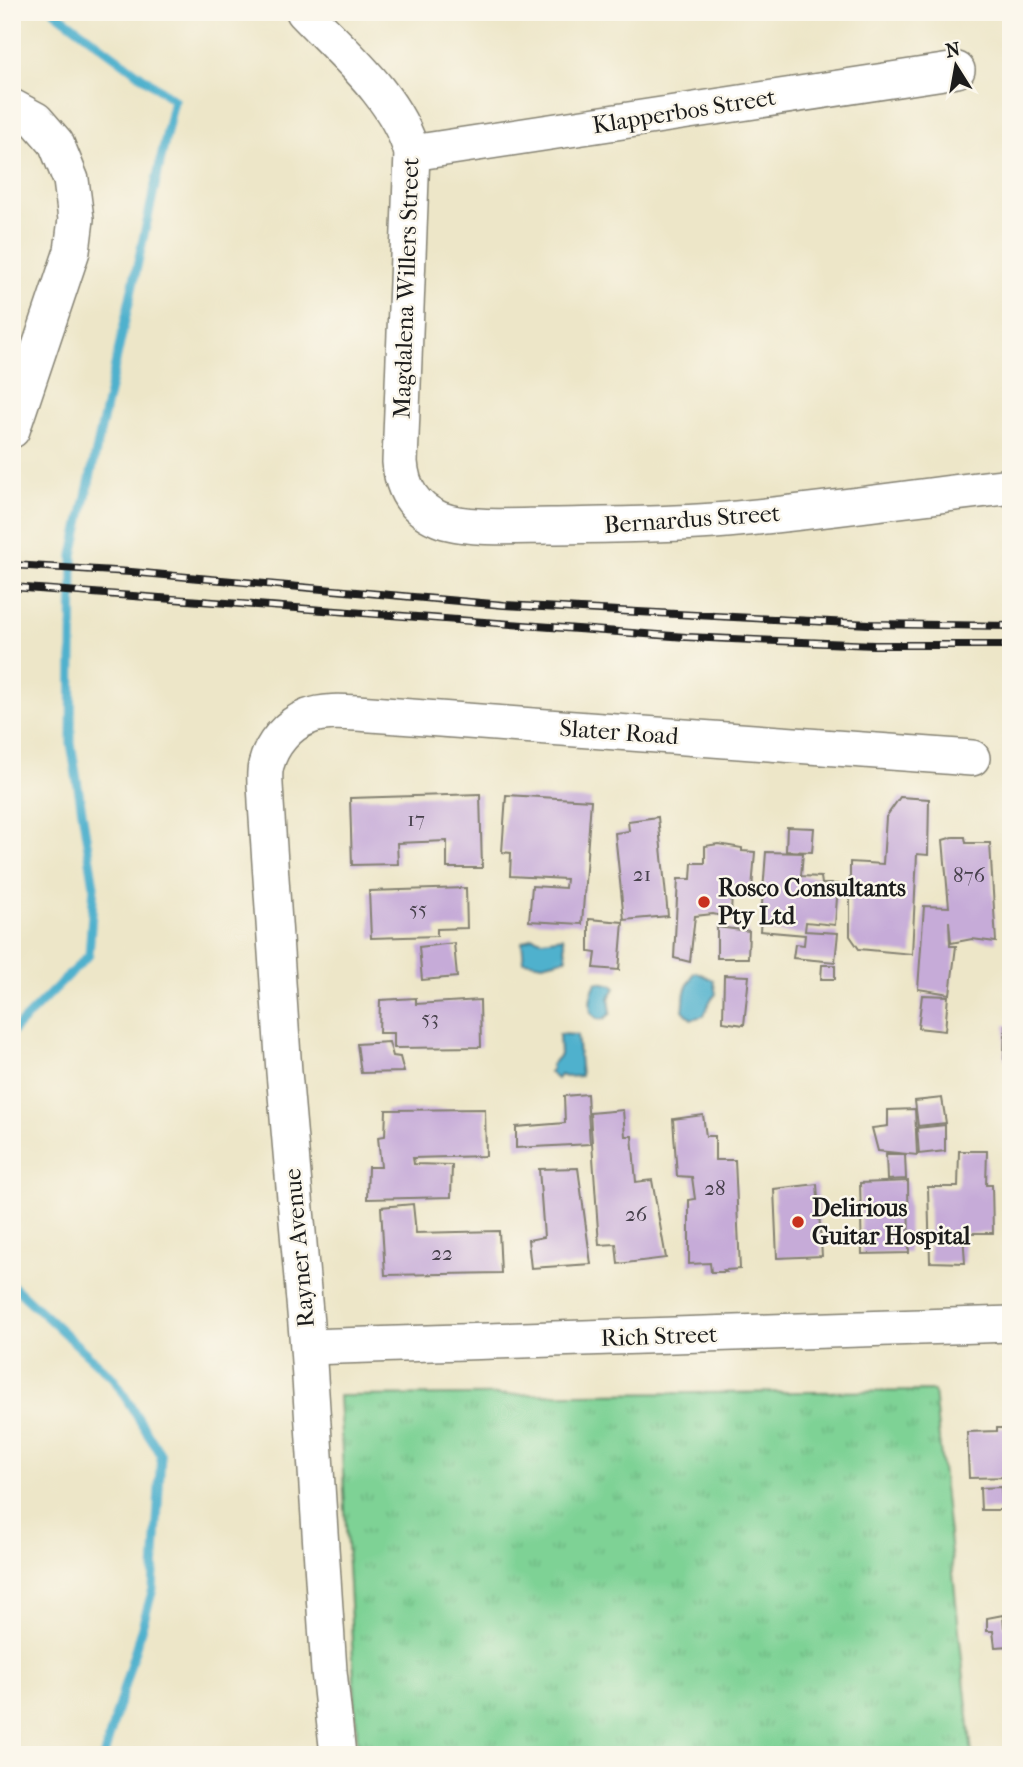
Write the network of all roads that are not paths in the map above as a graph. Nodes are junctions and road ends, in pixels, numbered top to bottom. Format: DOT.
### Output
graph roads {
  1 [pos="304,12"];
  2 [pos="957,70"];
  3 [pos="12,107"];
  4 [pos="412,153"];
  5 [pos="12,430"];
  6 [pos="401,476"];
  7 [pos="1004,487"];
  8 [pos="276,743"];
  9 [pos="971,758"];
  10 [pos="1011,1324"];
  11 [pos="307,1347"];
  12 [pos="338,1755"];
  1 -- 4 [label="street, Magdalena Willers Street"];
  2 -- 4 [label="street, Klapperbos Street"];
  3 -- 5 [label="street"];
  4 -- 6 [label="street, Magdalena Willers Street"];
  6 -- 7 [label="street, Bernardus Street"];
  8 -- 9 [label="street, Slater Road"];
  8 -- 11 [label="street, Rayner Avenue"];
  10 -- 11 [label="street, Rich Street"];
  11 -- 12 [label="street, Rayner Avenue"];
}
